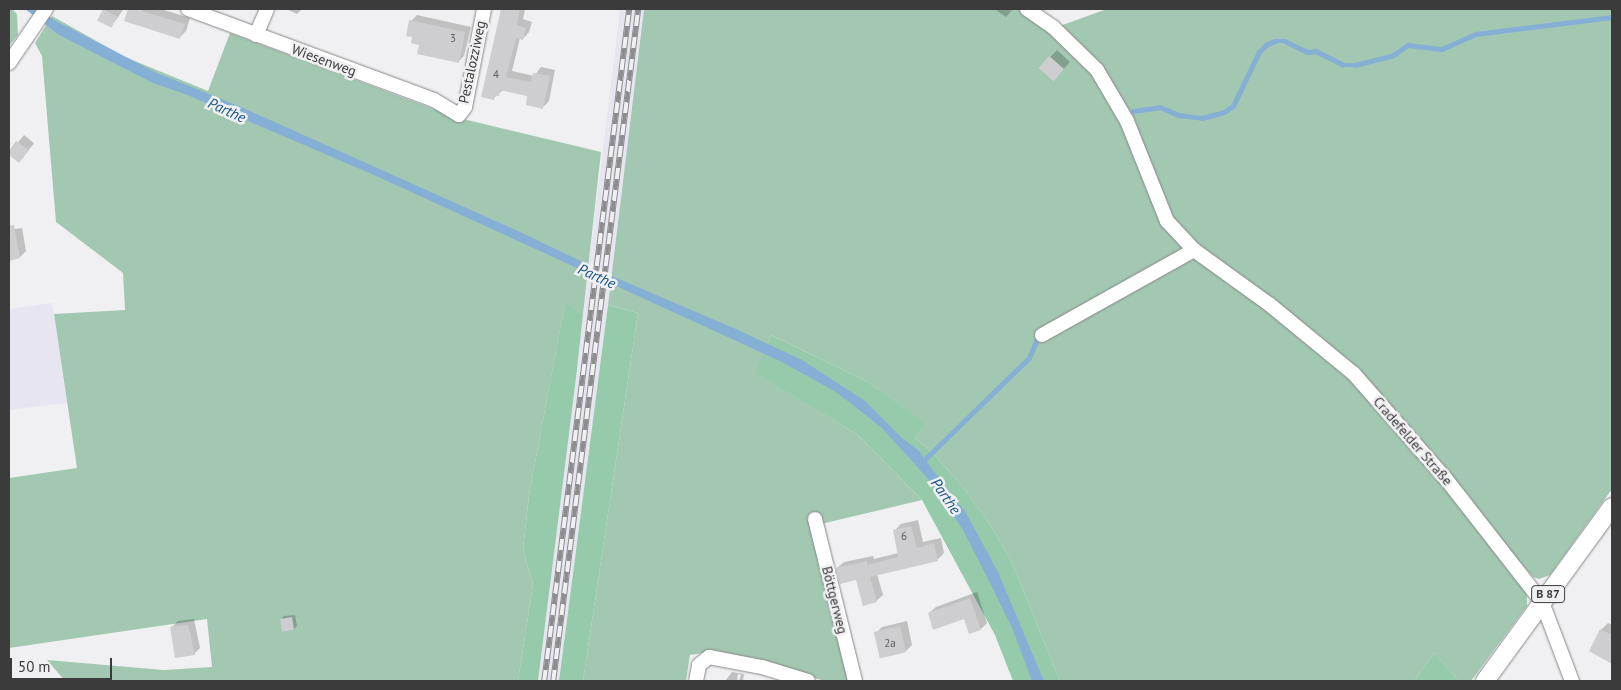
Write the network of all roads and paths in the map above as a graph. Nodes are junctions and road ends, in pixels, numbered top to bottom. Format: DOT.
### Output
graph roads {
  1 [pos="46,9"];
  2 [pos="188,9"];
  3 [pos="267,9"];
  4 [pos="484,9"];
  5 [pos="1027,9"];
  6 [pos="256,34"];
  7 [pos="9,63"];
  8 [pos="459,115"];
  9 [pos="1194,250"];
  10 [pos="1042,335"];
  11 [pos="1612,507"];
  12 [pos="815,519"];
  13 [pos="1542,602"];
  14 [pos="696,681"];
  15 [pos="808,681"];
  16 [pos="855,681"];
  17 [pos="1485,681"];
  18 [pos="1572,681"];
  1 -- 7 [label="street"];
  2 -- 6 [label="street, Wiesenweg"];
  3 -- 6 [label="street"];
  4 -- 8 [label="street, Pestalozziweg"];
  5 -- 9 [label="street, Cradefelder Straße"];
  6 -- 8 [label="street, Wiesenweg"];
  9 -- 10 [label="street"];
  9 -- 13 [label="street, Cradefelder Straße"];
  11 -- 13 [label="main road, B 87"];
  12 -- 16 [label="street, Böttgerweg"];
  13 -- 17 [label="main road, B 87"];
  13 -- 18 [label="street, Cradefelder Straße"];
  14 -- 15 [label="street"];
}
